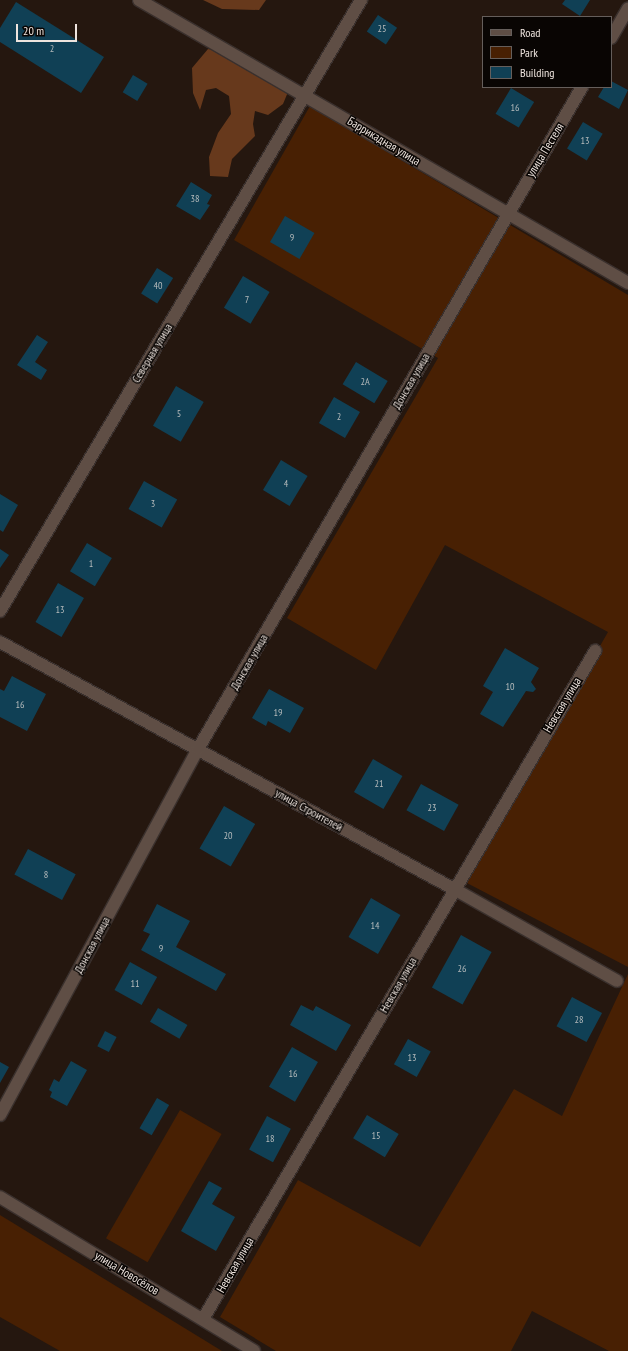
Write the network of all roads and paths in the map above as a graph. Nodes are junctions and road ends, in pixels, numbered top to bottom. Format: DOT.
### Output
graph roads {
  1 [pos="139,0"];
  2 [pos="361,0"];
  3 [pos="628,9"];
  4 [pos="612,36"];
  5 [pos="581,88"];
  6 [pos="305,94"];
  7 [pos="507,214"];
  8 [pos="628,283"];
  9 [pos="0,611"];
  10 [pos="0,642"];
  11 [pos="594,651"];
  12 [pos="198,749"];
  13 [pos="454,889"];
  14 [pos="617,981"];
  15 [pos="0,1115"];
  16 [pos="0,1197"];
  17 [pos="203,1319"];
  18 [pos="254,1351"];
  1 -- 6 [label="street, Баррикадная улица"];
  2 -- 6 [label="street, Северная улица"];
  3 -- 4 [label="street"];
  5 -- 7 [label="street, улица Пестеля"];
  6 -- 7 [label="street, Баррикадная улица"];
  6 -- 9 [label="street, Северная улица"];
  7 -- 8 [label="street, Баррикадная улица"];
  7 -- 12 [label="street, Донская улица"];
  10 -- 12 [label="street, улица Строителей"];
  11 -- 13 [label="street, Невская улица"];
  12 -- 13 [label="street, улица Строителей"];
  12 -- 15 [label="street, Донская улица"];
  13 -- 14 [label="street, улица Строителей"];
  13 -- 17 [label="street, Невская улица"];
  16 -- 17 [label="street, улица Новосёлов"];
  17 -- 18 [label="street, улица Новосёлов"];
}
